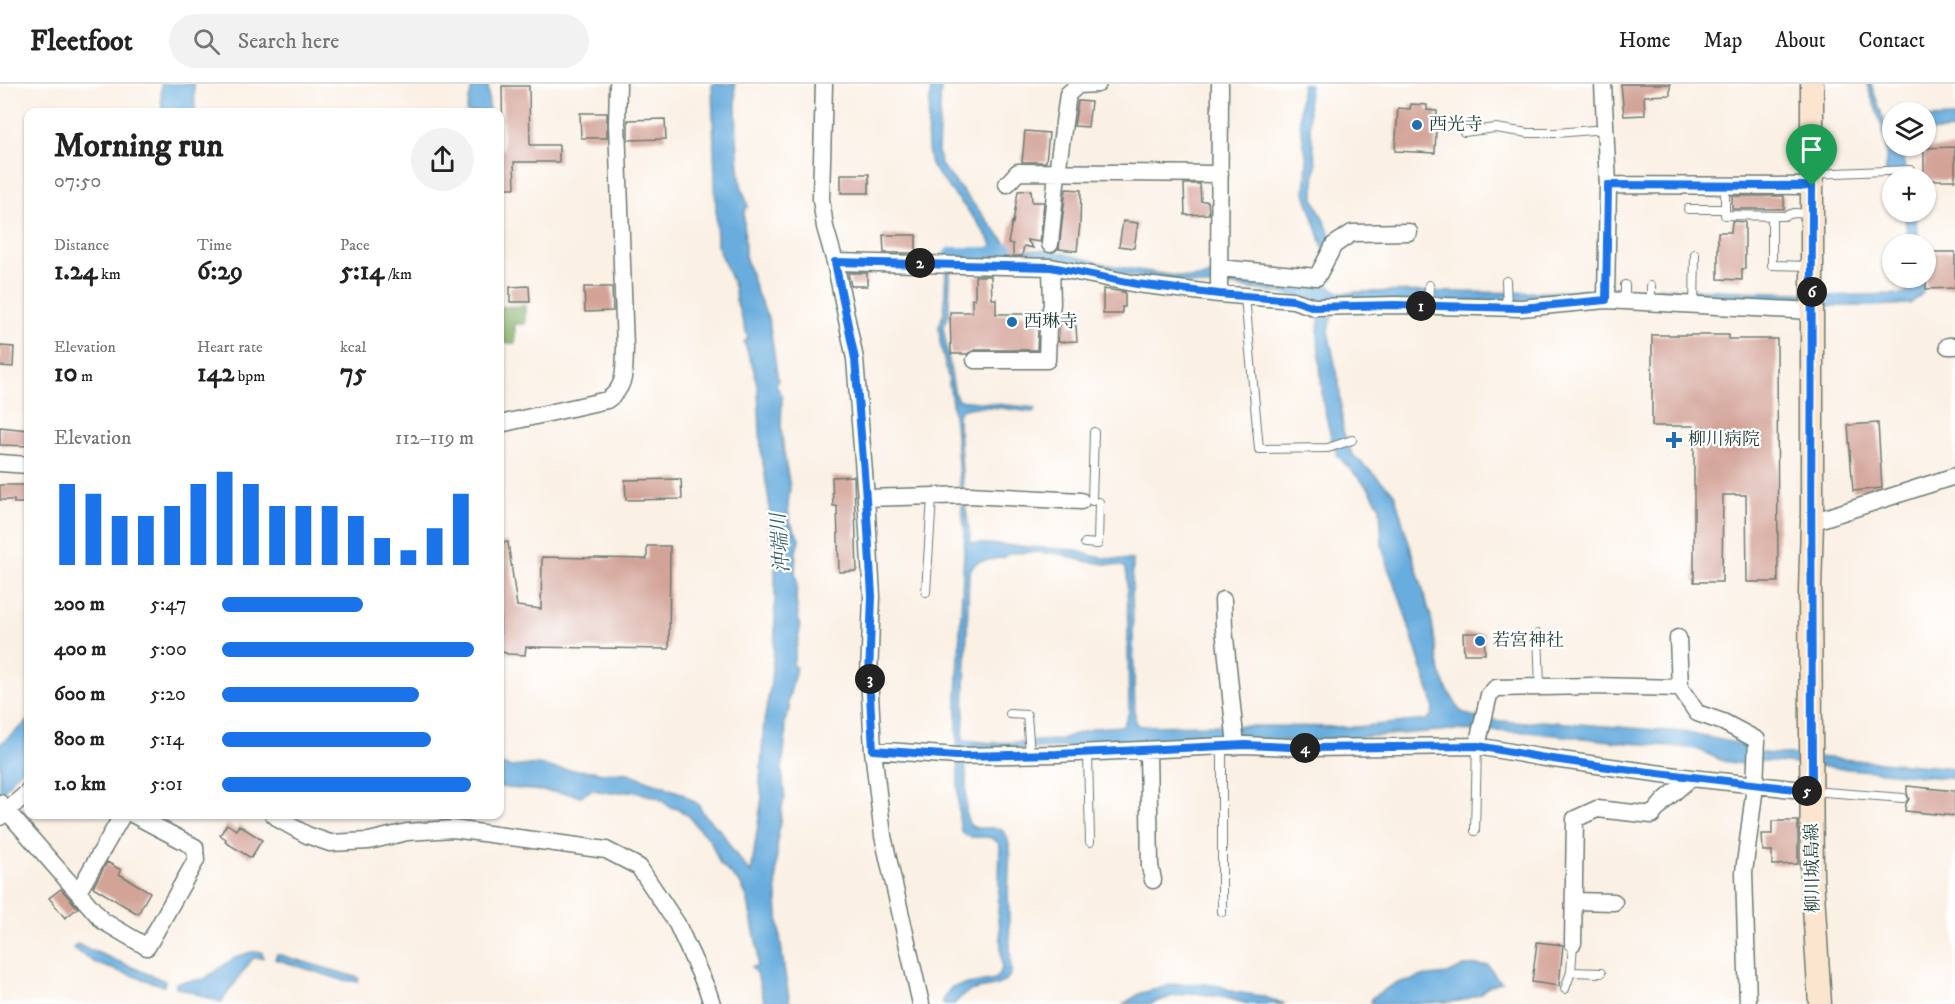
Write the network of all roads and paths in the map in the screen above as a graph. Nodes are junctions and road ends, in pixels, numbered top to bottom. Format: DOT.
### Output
graph roads {
  1 [pos="618,84"];
  2 [pos="824,84"];
  3 [pos="1098,84"];
  4 [pos="1220,84"];
  5 [pos="1603,84"];
  6 [pos="1812,84"];
  7 [pos="1605,129"];
  8 [pos="1464,132"];
  9 [pos="1882,171"];
  10 [pos="1057,173"];
  11 [pos="1220,174"];
  12 [pos="1812,180"];
  13 [pos="1007,183"];
  14 [pos="1608,185"];
  15 [pos="1725,186"];
  16 [pos="1688,209"];
  17 [pos="1725,209"];
  18 [pos="1812,214"];
  19 [pos="1772,216"];
  20 [pos="1409,232"];
  21 [pos="1050,244"];
  22 [pos="1695,254"];
  23 [pos="835,262"];
  24 [pos="1812,266"];
  25 [pos="1051,267"];
  26 [pos="1220,268"];
  27 [pos="1506,280"];
  28 [pos="1429,285"];
  29 [pos="1651,286"];
  30 [pos="1219,292"];
  31 [pos="1606,294"];
  32 [pos="1245,297"];
  33 [pos="1651,301"];
  34 [pos="1694,303"];
  35 [pos="1812,303"];
  36 [pos="1428,304"];
  37 [pos="1507,305"];
  38 [pos="975,360"];
  39 [pos="504,423"];
  40 [pos="1094,432"];
  41 [pos="1352,440"];
  42 [pos="0,463"];
  43 [pos="24,465"];
  44 [pos="1955,476"];
  45 [pos="932,497"];
  46 [pos="866,498"];
  47 [pos="1095,502"];
  48 [pos="1812,522"];
  49 [pos="1085,543"];
  50 [pos="926,592"];
  51 [pos="1224,600"];
  52 [pos="1539,634"];
  53 [pos="1678,638"];
  54 [pos="1539,687"];
  55 [pos="1680,688"];
  56 [pos="1010,714"];
  57 [pos="1231,739"];
  58 [pos="1478,741"];
  59 [pos="1029,748"];
  60 [pos="873,750"];
  61 [pos="1148,750"];
  62 [pos="1088,753"];
  63 [pos="1691,778"];
  64 [pos="1755,786"];
  65 [pos="1812,791"];
  66 [pos="24,795"];
  67 [pos="1903,798"];
  68 [pos="3,810"];
  69 [pos="120,819"];
  70 [pos="142,819"];
  71 [pos="279,819"];
  72 [pos="1475,831"];
  73 [pos="1090,842"];
  74 [pos="1154,880"];
  75 [pos="78,892"];
  76 [pos="1574,901"];
  77 [pos="1614,902"];
  78 [pos="1222,912"];
  79 [pos="1573,943"];
  80 [pos="1571,972"];
  81 [pos="1601,973"];
  82 [pos="1565,989"];
  83 [pos="712,1004"];
  84 [pos="921,1004"];
  85 [pos="1748,1004"];
  86 [pos="1820,1004"];
  1 -- 39 [label="street"];
  2 -- 23 [label="street"];
  3 -- 10 [label="street"];
  4 -- 11 [label="street"];
  5 -- 7 [label="street"];
  6 -- 12 [label="main road, 柳川城島線"];
  7 -- 8 [label="lane"];
  7 -- 14 [label="street"];
  9 -- 12 [label="lane"];
  10 -- 11 [label="street"];
  10 -- 13 [label="street"];
  10 -- 21 [label="street"];
  11 -- 26 [label="street"];
  12 -- 15 [label="street"];
  12 -- 18 [label="main road, 柳川城島線"];
  14 -- 15 [label="street"];
  14 -- 31 [label="street"];
  15 -- 17 [label="lane"];
  16 -- 17 [label="lane"];
  17 -- 19 [label="lane"];
  18 -- 19 [label="lane"];
  18 -- 24 [label="main road, 柳川城島線"];
  19 -- 24 [label="lane"];
  20 -- 26 [label="street"];
  22 -- 34 [label="lane"];
  23 -- 25 [label="street"];
  23 -- 46 [label="street"];
  24 -- 35 [label="main road, 柳川城島線"];
  25 -- 30 [label="street"];
  25 -- 38 [label="street"];
  26 -- 30 [label="street"];
  27 -- 37 [label="lane"];
  28 -- 36 [label="lane"];
  29 -- 33 [label="lane"];
  30 -- 32 [label="street"];
  31 -- 33 [label="street"];
  31 -- 37 [label="street"];
  32 -- 36 [label="street"];
  32 -- 41 [label="lane"];
  33 -- 34 [label="street"];
  34 -- 35 [label="street"];
  35 -- 48 [label="main road, 柳川城島線"];
  36 -- 37 [label="street"];
  40 -- 47 [label="lane"];
  42 -- 43 [label="street"];
  44 -- 48 [label="street"];
  45 -- 46 [label="street"];
  45 -- 47 [label="street"];
  45 -- 50 [label="lane"];
  46 -- 60 [label="street"];
  47 -- 49 [label="lane"];
  48 -- 65 [label="main road, 柳川城島線"];
  51 -- 57 [label="street"];
  52 -- 54 [label="lane"];
  53 -- 55 [label="street"];
  54 -- 55 [label="street"];
  54 -- 58 [label="street"];
  55 -- 64 [label="street"];
  56 -- 59 [label="lane"];
  57 -- 58 [label="street"];
  57 -- 61 [label="street"];
  57 -- 78 [label="lane"];
  58 -- 63 [label="street"];
  58 -- 72 [label="lane"];
  59 -- 60 [label="street"];
  59 -- 62 [label="street"];
  60 -- 84 [label="street"];
  61 -- 62 [label="street"];
  61 -- 74 [label="street"];
  62 -- 73 [label="lane"];
  63 -- 64 [label="street"];
  63 -- 76 [label="street"];
  64 -- 65 [label="street"];
  64 -- 85 [label="street"];
  65 -- 67 [label="lane"];
  65 -- 86 [label="main road, 柳川城島線"];
  66 -- 68 [label="street"];
  68 -- 75 [label="street"];
  69 -- 75 [label="street"];
  70 -- 75 [label="street"];
  71 -- 83 [label="street"];
  76 -- 77 [label="street"];
  76 -- 79 [label="street"];
  79 -- 80 [label="lane"];
  80 -- 81 [label="lane"];
  80 -- 82 [label="lane"];
}
